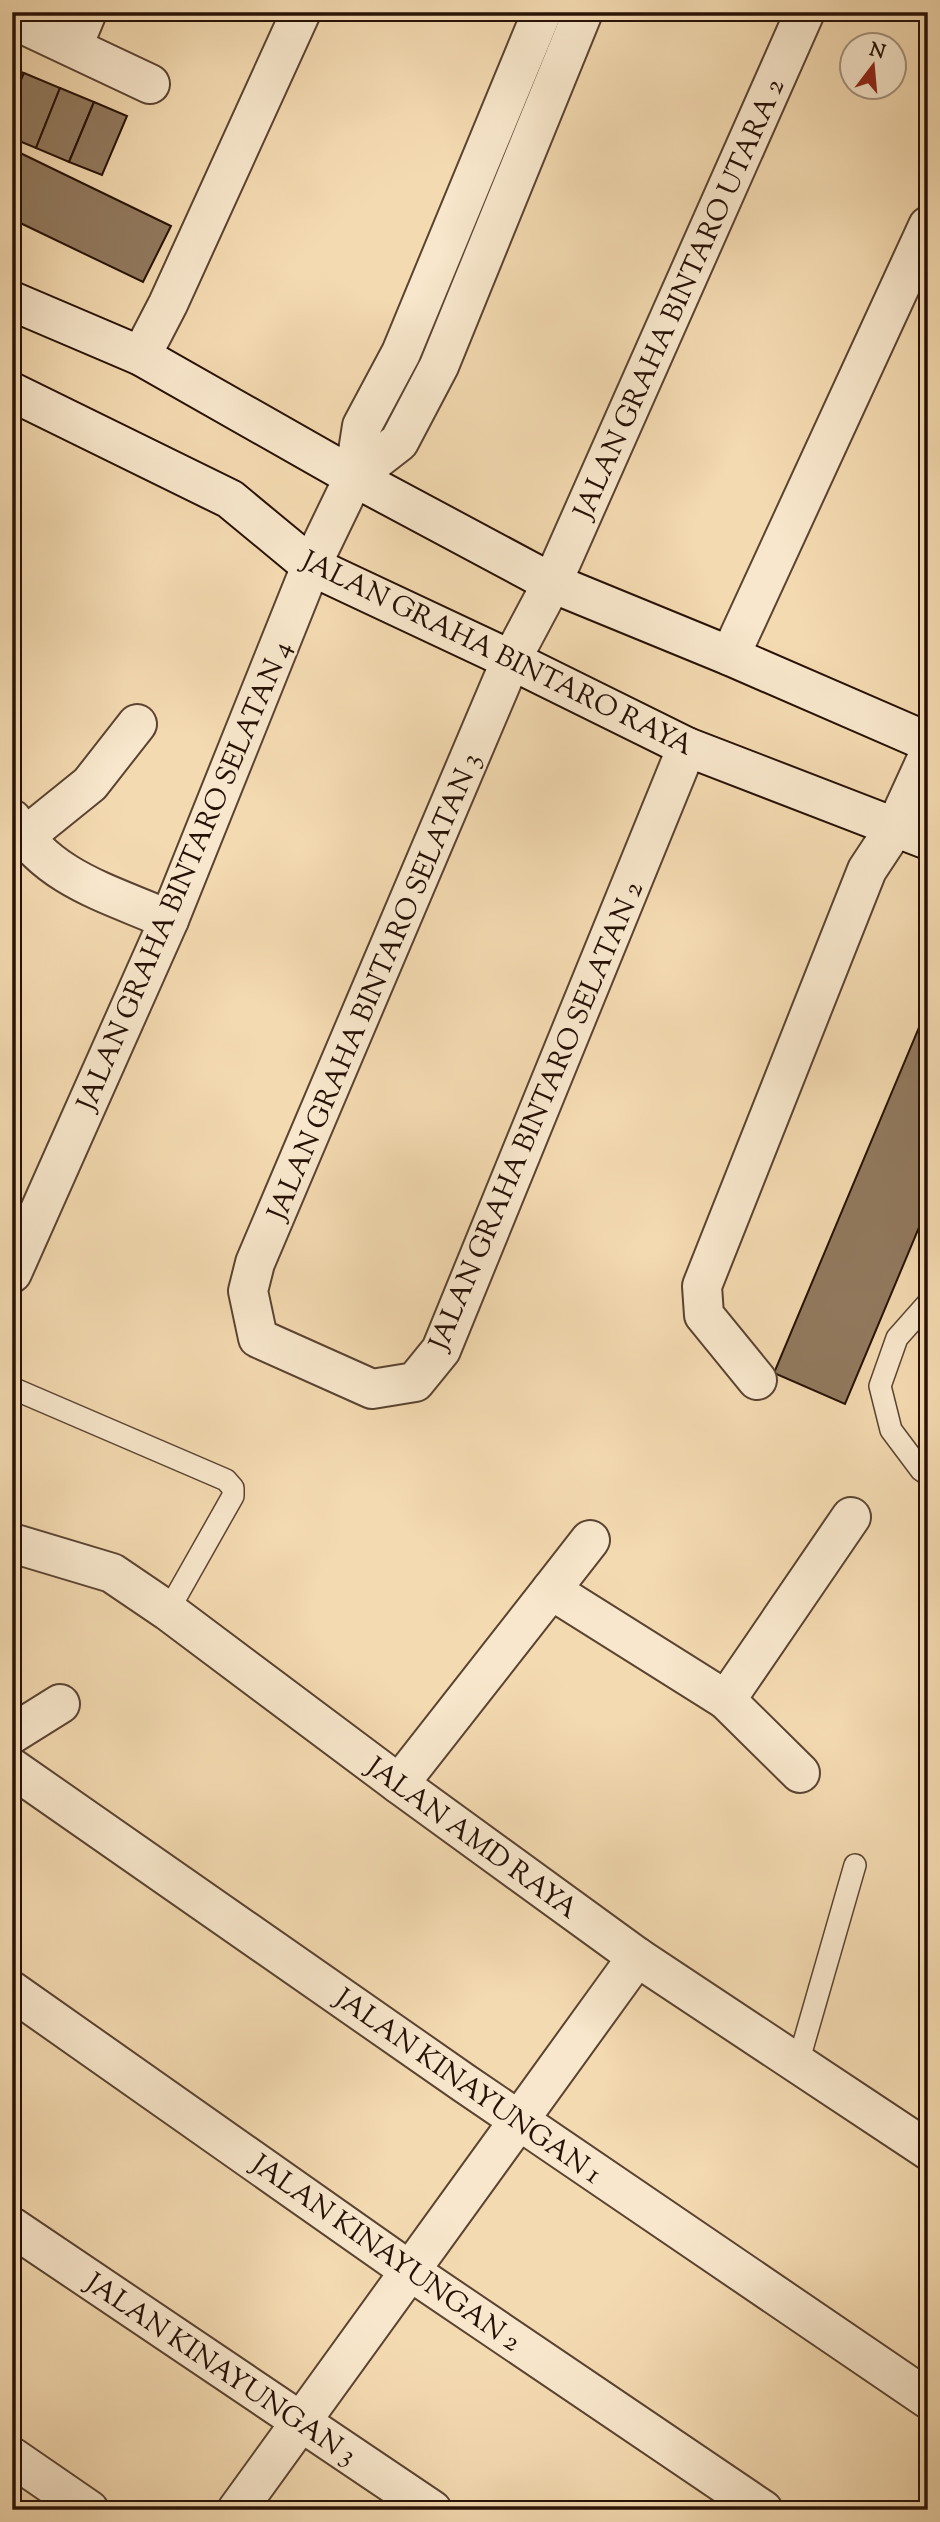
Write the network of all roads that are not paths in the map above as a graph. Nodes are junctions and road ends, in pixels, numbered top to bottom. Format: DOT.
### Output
graph roads {
  1 [pos="301,12"];
  2 [pos="542,12"];
  3 [pos="583,12"];
  4 [pos="805,12"];
  5 [pos="12,19"];
  6 [pos="80,29"];
  7 [pos="150,83"];
  8 [pos="928,226"];
  9 [pos="12,301"];
  10 [pos="142,356"];
  11 [pos="12,392"];
  12 [pos="354,477"];
  13 [pos="311,566"];
  14 [pos="552,583"];
  15 [pos="730,656"];
  16 [pos="511,660"];
  17 [pos="137,724"];
  18 [pos="928,741"];
  19 [pos="687,747"];
  20 [pos="928,756"];
  21 [pos="912,833"];
  22 [pos="16,835"];
  23 [pos="169,920"];
  24 [pos="12,1273"];
  25 [pos="928,1303"];
  26 [pos="316,1363"];
  27 [pos="757,1380"];
  28 [pos="12,1388"];
  29 [pos="928,1475"];
  30 [pos="851,1517"];
  31 [pos="590,1540"];
  32 [pos="12,1543"];
  33 [pos="551,1590"];
  34 [pos="168,1611"];
  35 [pos="726,1700"];
  36 [pos="60,1704"];
  37 [pos="12,1734"];
  38 [pos="12,1768"];
  39 [pos="800,1773"];
  40 [pos="399,1784"];
  41 [pos="855,1865"];
  42 [pos="637,1957"];
  43 [pos="12,1991"];
  44 [pos="798,2063"];
  45 [pos="519,2121"];
  46 [pos="928,2150"];
  47 [pos="12,2227"];
  48 [pos="410,2271"];
  49 [pos="928,2399"];
  50 [pos="301,2421"];
  51 [pos="12,2457"];
  52 [pos="89,2510"];
  53 [pos="237,2510"];
  54 [pos="432,2510"];
  55 [pos="764,2510"];
  1 -- 10 [label="street"];
  2 -- 12 [label="street"];
  3 -- 12 [label="street"];
  4 -- 14 [label="street, JALAN GRAHA BINTARO UTARA 2"];
  5 -- 6 [label="street"];
  6 -- 7 [label="street"];
  8 -- 15 [label="street"];
  9 -- 10 [label="street"];
  10 -- 12 [label="street"];
  11 -- 13 [label="street, JALAN GRAHA BINTARO RAYA"];
  12 -- 13 [label="street, JALAN GRAHA BINTARO SELATAN 4"];
  12 -- 14 [label="street"];
  13 -- 16 [label="street, JALAN GRAHA BINTARO RAYA"];
  13 -- 23 [label="street, JALAN GRAHA BINTARO SELATAN 4"];
  14 -- 15 [label="street"];
  14 -- 16 [label="street, JALAN GRAHA BINTARO SELATAN 3"];
  15 -- 18 [label="street"];
  16 -- 19 [label="street, JALAN GRAHA BINTARO RAYA"];
  16 -- 26 [label="street, JALAN GRAHA BINTARO SELATAN 3"];
  17 -- 22 [label="street"];
  19 -- 21 [label="street, JALAN GRAHA BINTARO RAYA"];
  19 -- 26 [label="street, JALAN GRAHA BINTARO SELATAN 2"];
  20 -- 21 [label="street"];
  21 -- 27 [label="street"];
  22 -- 23 [label="street"];
  23 -- 24 [label="street, JALAN GRAHA BINTARO SELATAN 4"];
  25 -- 29 [label="lane"];
  28 -- 34 [label="lane"];
  30 -- 35 [label="street"];
  31 -- 33 [label="street"];
  32 -- 34 [label="street, JALAN AMD RAYA"];
  33 -- 35 [label="street"];
  33 -- 40 [label="street"];
  34 -- 40 [label="street, JALAN AMD RAYA"];
  35 -- 39 [label="street"];
  36 -- 37 [label="street"];
  38 -- 45 [label="street, JALAN KINAYUNGAN 1"];
  40 -- 42 [label="street, JALAN AMD RAYA"];
  41 -- 44 [label="lane"];
  42 -- 44 [label="street, JALAN AMD RAYA"];
  42 -- 45 [label="street"];
  43 -- 48 [label="street, JALAN KINAYUNGAN 2"];
  44 -- 46 [label="street, JALAN AMD RAYA"];
  45 -- 48 [label="street"];
  45 -- 49 [label="street, JALAN KINAYUNGAN 1"];
  47 -- 50 [label="street, JALAN KINAYUNGAN 3"];
  48 -- 50 [label="street"];
  48 -- 55 [label="street, JALAN KINAYUNGAN 2"];
  50 -- 53 [label="street"];
  50 -- 54 [label="street, JALAN KINAYUNGAN 3"];
  51 -- 52 [label="street"];
}
